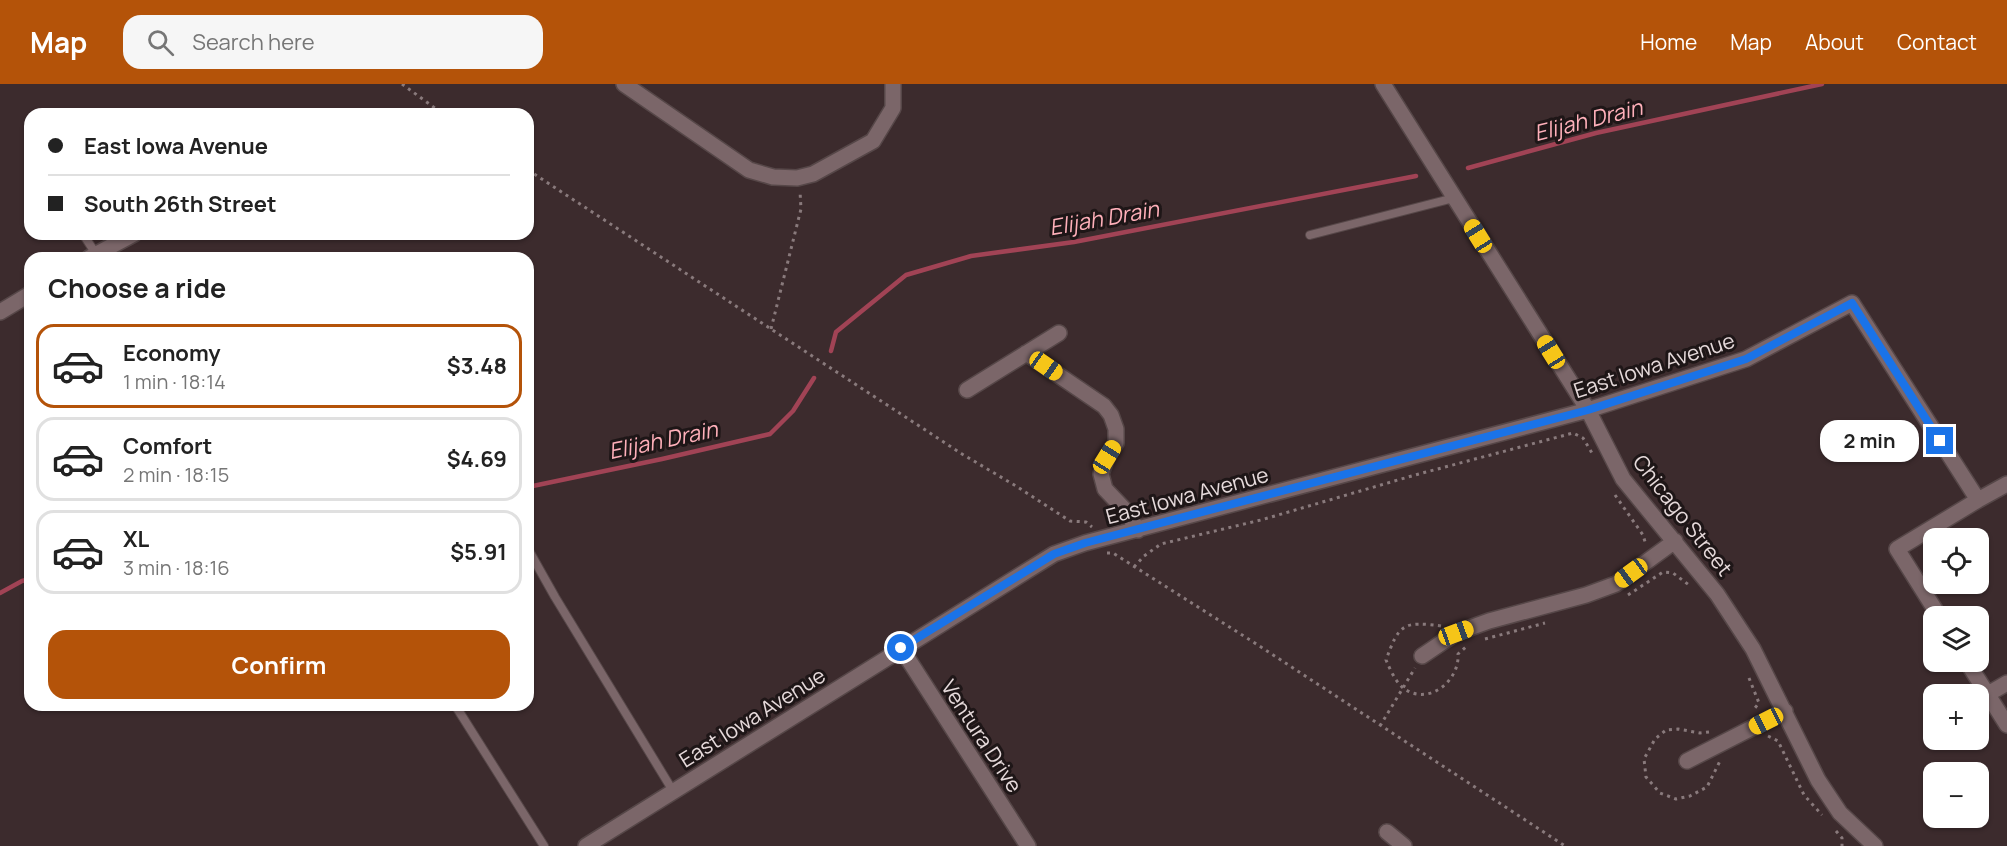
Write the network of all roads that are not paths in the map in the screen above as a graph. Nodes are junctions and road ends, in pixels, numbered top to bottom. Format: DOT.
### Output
graph roads {
  1 [pos="624,84"];
  2 [pos="893,84"];
  3 [pos="1383,84"];
  4 [pos="1454,198"];
  5 [pos="1310,235"];
  6 [pos="123,240"];
  7 [pos="100,252"];
  8 [pos="24,298"];
  9 [pos="0,312"];
  10 [pos="1059,333"];
  11 [pos="1026,353"];
  12 [pos="967,390"];
  13 [pos="1588,410"];
  14 [pos="2007,484"];
  15 [pos="1978,500"];
  16 [pos="1138,530"];
  17 [pos="1675,541"];
  18 [pos="534,560"];
  19 [pos="1933,606"];
  20 [pos="901,648"];
  21 [pos="1422,656"];
  22 [pos="2007,682"];
  23 [pos="1989,693"];
  24 [pos="1989,696"];
  25 [pos="459,711"];
  26 [pos="1785,711"];
  27 [pos="2007,725"];
  28 [pos="1687,761"];
  29 [pos="674,791"];
  30 [pos="1387,832"];
  31 [pos="1872,845"];
  32 [pos="543,846"];
  33 [pos="586,846"];
  34 [pos="1028,846"];
  35 [pos="1404,846"];
  1 -- 2 [label="street"];
  3 -- 4 [label="street, Chicago Street"];
  4 -- 5 [label="lane"];
  4 -- 13 [label="street, Chicago Street"];
  6 -- 7 [label="street"];
  8 -- 9 [label="street"];
  10 -- 11 [label="street"];
  11 -- 12 [label="street"];
  11 -- 16 [label="street"];
  13 -- 15 [label="street, East Iowa Avenue"];
  13 -- 16 [label="street, East Iowa Avenue"];
  13 -- 17 [label="street, Chicago Street"];
  14 -- 15 [label="street"];
  15 -- 19 [label="street"];
  16 -- 20 [label="street, East Iowa Avenue"];
  17 -- 21 [label="street"];
  17 -- 26 [label="street, Chicago Street"];
  18 -- 29 [label="lane"];
  20 -- 29 [label="street, East Iowa Avenue"];
  20 -- 34 [label="street, Ventura Drive"];
  22 -- 23 [label="street"];
  24 -- 27 [label="street"];
  25 -- 32 [label="lane"];
  26 -- 28 [label="street"];
  26 -- 31 [label="street, Chicago Street"];
  29 -- 33 [label="street, East Iowa Avenue"];
  30 -- 35 [label="street"];
}
